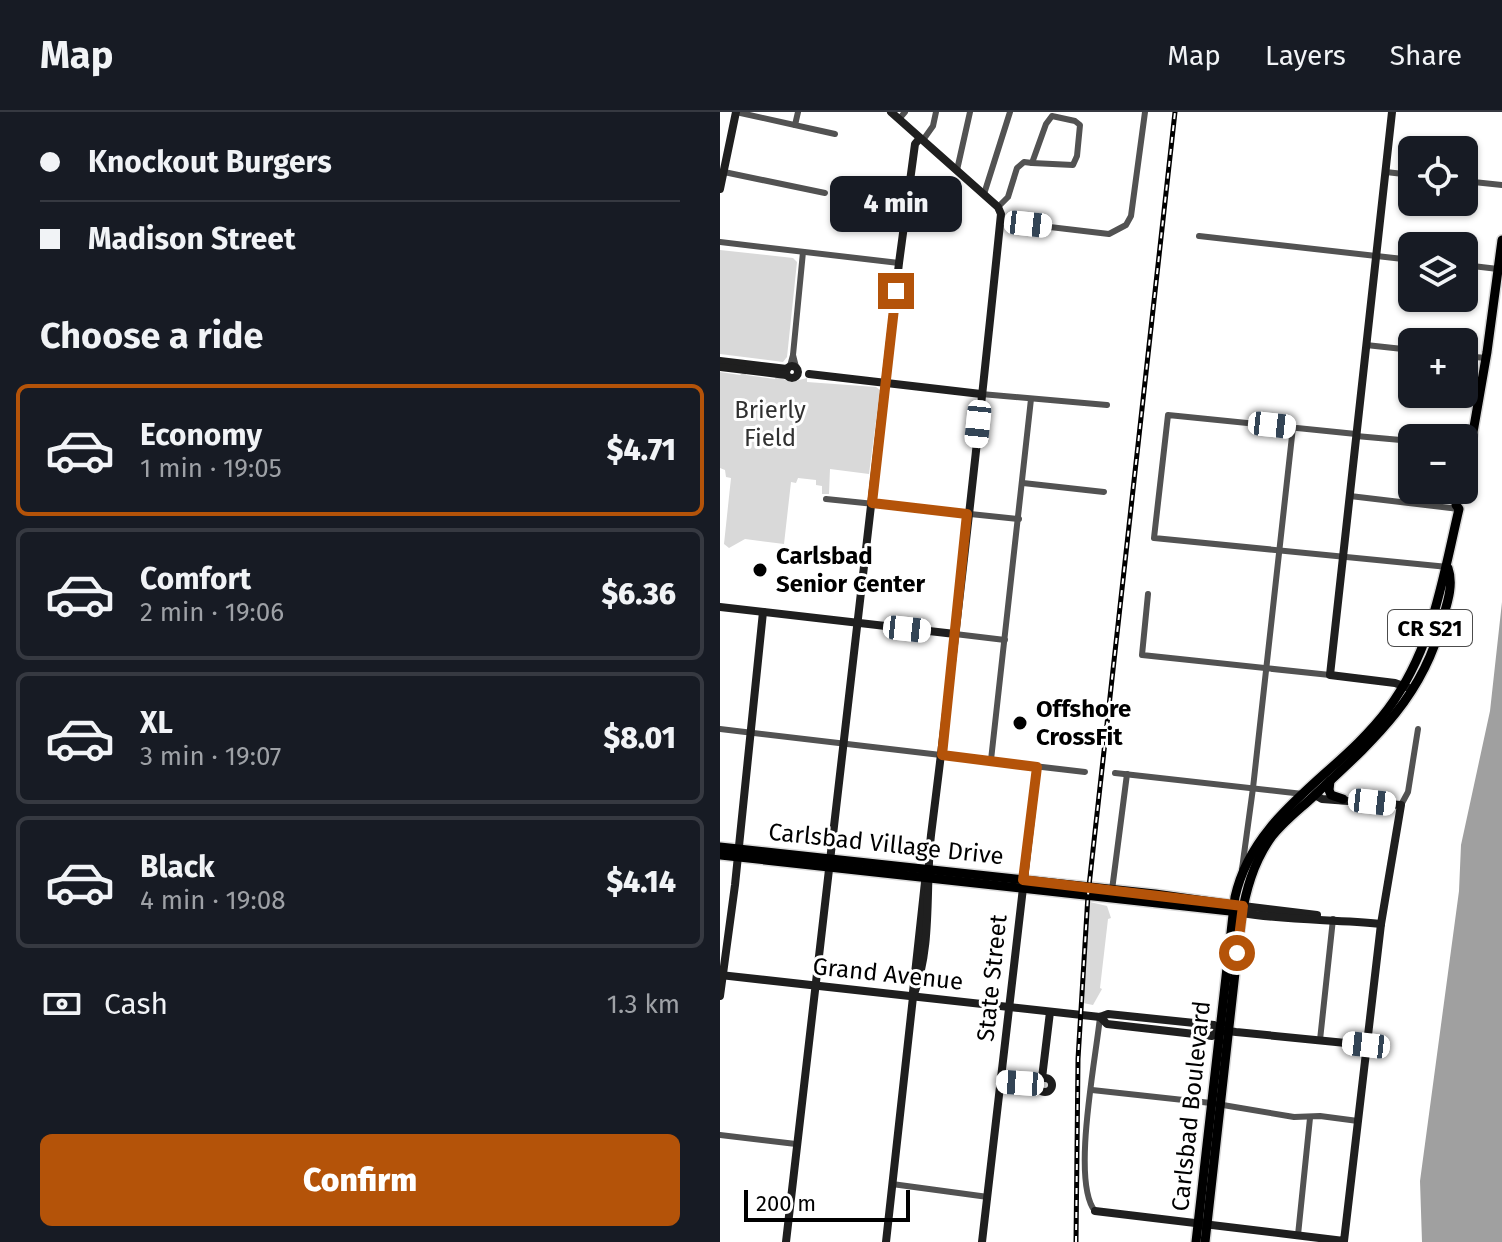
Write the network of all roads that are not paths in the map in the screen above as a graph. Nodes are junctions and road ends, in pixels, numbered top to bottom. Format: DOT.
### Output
graph roads {
  1 [pos="736,112"];
  2 [pos="798,112"];
  3 [pos="891,112"];
  4 [pos="936,112"];
  5 [pos="970,112"];
  6 [pos="1010,112"];
  7 [pos="1145,112"];
  8 [pos="1392,112"];
  9 [pos="902,116"];
  10 [pos="795,125"];
  11 [pos="835,134"];
  12 [pos="921,139"];
  13 [pos="1032,163"];
  14 [pos="957,170"];
  15 [pos="724,172"];
  16 [pos="1386,172"];
  17 [pos="1398,173"];
  18 [pos="1478,182"];
  19 [pos="1502,185"];
  20 [pos="720,189"];
  21 [pos="825,193"];
  22 [pos="984,194"];
  23 [pos="998,207"];
  24 [pos="1000,221"];
  25 [pos="1199,236"];
  26 [pos="1502,240"];
  27 [pos="720,242"];
  28 [pos="803,252"];
  29 [pos="1376,256"];
  30 [pos="1398,258"];
  31 [pos="899,263"];
  32 [pos="1478,267"];
  33 [pos="1498,269"];
  34 [pos="1366,345"];
  35 [pos="1398,348"];
  36 [pos="1478,357"];
  37 [pos="1486,358"];
  38 [pos="720,364"];
  39 [pos="792,371"];
  40 [pos="886,383"];
  41 [pos="981,394"];
  42 [pos="1031,399"];
  43 [pos="1107,405"];
  44 [pos="1472,424"];
  45 [pos="1293,427"];
  46 [pos="1356,435"];
  47 [pos="1398,440"];
  48 [pos="1023,483"];
  49 [pos="1104,492"];
  50 [pos="1350,496"];
  51 [pos="826,499"];
  52 [pos="872,503"];
  53 [pos="1458,504"];
  54 [pos="1459,509"];
  55 [pos="967,514"];
  56 [pos="1019,519"];
  57 [pos="1280,549"];
  58 [pos="1343,556"];
  59 [pos="1448,567"];
  60 [pos="1148,594"];
  61 [pos="720,607"];
  62 [pos="763,612"];
  63 [pos="858,623"];
  64 [pos="955,634"];
  65 [pos="1005,640"];
  66 [pos="1267,669"];
  67 [pos="1330,675"];
  68 [pos="1408,688"];
  69 [pos="720,729"];
  70 [pos="1418,729"];
  71 [pos="750,732"];
  72 [pos="845,744"];
  73 [pos="942,755"];
  74 [pos="991,760"];
  75 [pos="1037,767"];
  76 [pos="1327,770"];
  77 [pos="1085,772"];
  78 [pos="1115,773"];
  79 [pos="1127,774"];
  80 [pos="1330,781"];
  81 [pos="1253,788"];
  82 [pos="1303,794"];
  83 [pos="1315,795"];
  84 [pos="1343,799"];
  85 [pos="1401,805"];
  86 [pos="1287,820"];
  87 [pos="720,847"];
  88 [pos="738,852"];
  89 [pos="720,855"];
  90 [pos="831,863"];
  91 [pos="1242,872"];
  92 [pos="927,874"];
  93 [pos="1023,884"];
  94 [pos="1111,894"];
  95 [pos="1238,909"];
  96 [pos="1333,919"];
  97 [pos="1381,924"];
  98 [pos="721,975"];
  99 [pos="817,986"];
  100 [pos="720,996"];
  101 [pos="913,997"];
  102 [pos="1008,1007"];
  103 [pos="1052,1012"];
  104 [pos="1100,1017"];
  105 [pos="1224,1031"];
  106 [pos="1320,1040"];
  107 [pos="1366,1045"];
  108 [pos="1002,1081"];
  109 [pos="1092,1090"];
  110 [pos="1215,1104"];
  111 [pos="1310,1118"];
  112 [pos="1358,1121"];
  113 [pos="720,1135"];
  114 [pos="796,1144"];
  115 [pos="892,1184"];
  116 [pos="988,1197"];
  117 [pos="1095,1211"];
  118 [pos="1202,1224"];
  119 [pos="1297,1237"];
  120 [pos="1344,1241"];
  121 [pos="786,1242"];
  122 [pos="886,1242"];
  123 [pos="982,1242"];
  124 [pos="1196,1242"];
  125 [pos="1205,1242"];
  1 -- 10 [label="street"];
  1 -- 15 [label="street"];
  2 -- 10 [label="street"];
  3 -- 9 [label="street"];
  4 -- 12 [label="street"];
  5 -- 14 [label="street"];
  6 -- 22 [label="street"];
  7 -- 24 [label="street"];
  8 -- 16 [label="street"];
  9 -- 12 [label="street"];
  10 -- 11 [label="street"];
  12 -- 14 [label="street"];
  12 -- 31 [label="street"];
  13 -- 13 [label="street"];
  13 -- 23 [label="street"];
  14 -- 22 [label="street"];
  15 -- 20 [label="street"];
  15 -- 21 [label="street"];
  16 -- 17 [label="street"];
  16 -- 29 [label="street"];
  18 -- 19 [label="street"];
  22 -- 23 [label="street"];
  23 -- 24 [label="street"];
  24 -- 41 [label="street"];
  25 -- 29 [label="street"];
  26 -- 33 [label="main road, Carlsbad Boulevard / CR S21"];
  27 -- 28 [label="street"];
  28 -- 31 [label="street"];
  28 -- 39 [label="street"];
  29 -- 30 [label="street"];
  29 -- 34 [label="street"];
  31 -- 40 [label="street"];
  32 -- 33 [label="street"];
  33 -- 37 [label="main road, Carlsbad Boulevard / CR S21"];
  34 -- 35 [label="street"];
  34 -- 46 [label="street"];
  36 -- 37 [label="street"];
  37 -- 44 [label="main road, Carlsbad Boulevard / CR S21"];
  38 -- 39 [label="street"];
  39 -- 40 [label="street"];
  40 -- 41 [label="street"];
  40 -- 52 [label="street"];
  41 -- 42 [label="street"];
  41 -- 55 [label="street"];
  42 -- 43 [label="street"];
  42 -- 48 [label="street"];
  45 -- 46 [label="street"];
  45 -- 57 [label="street"];
  45 -- 57 [label="street"];
  46 -- 47 [label="street"];
  46 -- 50 [label="street"];
  48 -- 49 [label="street"];
  48 -- 56 [label="street"];
  50 -- 54 [label="street"];
  50 -- 58 [label="street"];
  51 -- 52 [label="street"];
  52 -- 55 [label="street"];
  52 -- 63 [label="street"];
  53 -- 54 [label="main road, Carlsbad Boulevard / CR S21"];
  54 -- 59 [label="main road, Carlsbad Boulevard / CR S21"];
  55 -- 56 [label="street"];
  55 -- 64 [label="street"];
  56 -- 65 [label="street"];
  57 -- 58 [label="street"];
  57 -- 66 [label="street"];
  58 -- 59 [label="street"];
  58 -- 67 [label="street"];
  59 -- 68 [label="main road, Carlsbad Boulevard / CR S21"];
  60 -- 66 [label="street"];
  61 -- 62 [label="street"];
  62 -- 63 [label="street"];
  62 -- 71 [label="street"];
  63 -- 64 [label="street"];
  63 -- 72 [label="street"];
  64 -- 65 [label="street"];
  64 -- 73 [label="street"];
  65 -- 74 [label="street"];
  66 -- 67 [label="street"];
  66 -- 81 [label="street"];
  67 -- 68 [label="street"];
  68 -- 76 [label="main road, Carlsbad Boulevard / CR S21"];
  68 -- 80 [label="main road, Carlsbad Boulevard / CR S21"];
  69 -- 71 [label="street"];
  70 -- 85 [label="street"];
  71 -- 72 [label="street"];
  71 -- 88 [label="street"];
  72 -- 73 [label="street"];
  72 -- 90 [label="street"];
  73 -- 74 [label="street"];
  73 -- 92 [label="street"];
  74 -- 75 [label="street"];
  75 -- 77 [label="street"];
  75 -- 93 [label="street, State Street"];
  76 -- 82 [label="main road, Carlsbad Boulevard / CR S21"];
  76 -- 83 [label="main road"];
  78 -- 79 [label="street"];
  79 -- 81 [label="street"];
  79 -- 94 [label="street"];
  80 -- 83 [label="main road, Carlsbad Boulevard / CR S21"];
  80 -- 84 [label="main road"];
  81 -- 82 [label="street"];
  81 -- 91 [label="street"];
  82 -- 86 [label="main road"];
  82 -- 91 [label="main road, Carlsbad Boulevard / CR S21"];
  83 -- 84 [label="street"];
  83 -- 86 [label="main road, Carlsbad Boulevard / CR S21"];
  84 -- 85 [label="street"];
  85 -- 97 [label="street"];
  86 -- 95 [label="main road, Carlsbad Boulevard / CR S21"];
  87 -- 88 [label="main road, Carlsbad Village Drive"];
  88 -- 89 [label="main road, Carlsbad Village Drive"];
  88 -- 90 [label="main road, Carlsbad Village Drive"];
  88 -- 98 [label="street"];
  90 -- 92 [label="main road, Carlsbad Village Drive"];
  90 -- 99 [label="street"];
  91 -- 95 [label="main road, Carlsbad Boulevard / CR S21"];
  92 -- 93 [label="main road, Carlsbad Village Drive"];
  92 -- 101 [label="street"];
  93 -- 94 [label="main road, Carlsbad Village Drive"];
  93 -- 102 [label="street, State Street"];
  94 -- 95 [label="main road, Carlsbad Village Drive"];
  95 -- 96 [label="street, Carlsbad Village Drive"];
  95 -- 105 [label="main road, Carlsbad Boulevard / CR S21"];
  96 -- 97 [label="street, Carlsbad Village Drive"];
  96 -- 106 [label="street"];
  97 -- 107 [label="street"];
  98 -- 99 [label="street, Grand Avenue"];
  98 -- 100 [label="street"];
  99 -- 101 [label="street, Grand Avenue"];
  99 -- 114 [label="street"];
  101 -- 102 [label="street, Grand Avenue"];
  101 -- 115 [label="street"];
  102 -- 103 [label="street, Grand Avenue"];
  102 -- 108 [label="street, State Street"];
  103 -- 104 [label="street, Grand Avenue"];
  103 -- 108 [label="street"];
  104 -- 105 [label="street, Grand Avenue"];
  104 -- 109 [label="street"];
  105 -- 106 [label="street, Grand Avenue"];
  105 -- 110 [label="main road, Carlsbad Boulevard / CR S21"];
  106 -- 107 [label="street, Grand Avenue"];
  107 -- 112 [label="street"];
  108 -- 116 [label="street, State Street"];
  109 -- 110 [label="street"];
  109 -- 117 [label="street"];
  110 -- 111 [label="street"];
  110 -- 118 [label="main road, Carlsbad Boulevard / CR S21"];
  111 -- 112 [label="street"];
  111 -- 119 [label="street"];
  112 -- 120 [label="street"];
  113 -- 114 [label="street"];
  114 -- 121 [label="street"];
  115 -- 116 [label="street"];
  115 -- 122 [label="street"];
  116 -- 123 [label="street, State Street"];
  117 -- 118 [label="street"];
  118 -- 119 [label="street"];
  118 -- 124 [label="main road, Carlsbad Boulevard / CR S21"];
  118 -- 125 [label="main road, Carlsbad Boulevard / CR S21"];
  119 -- 120 [label="street"];
}
